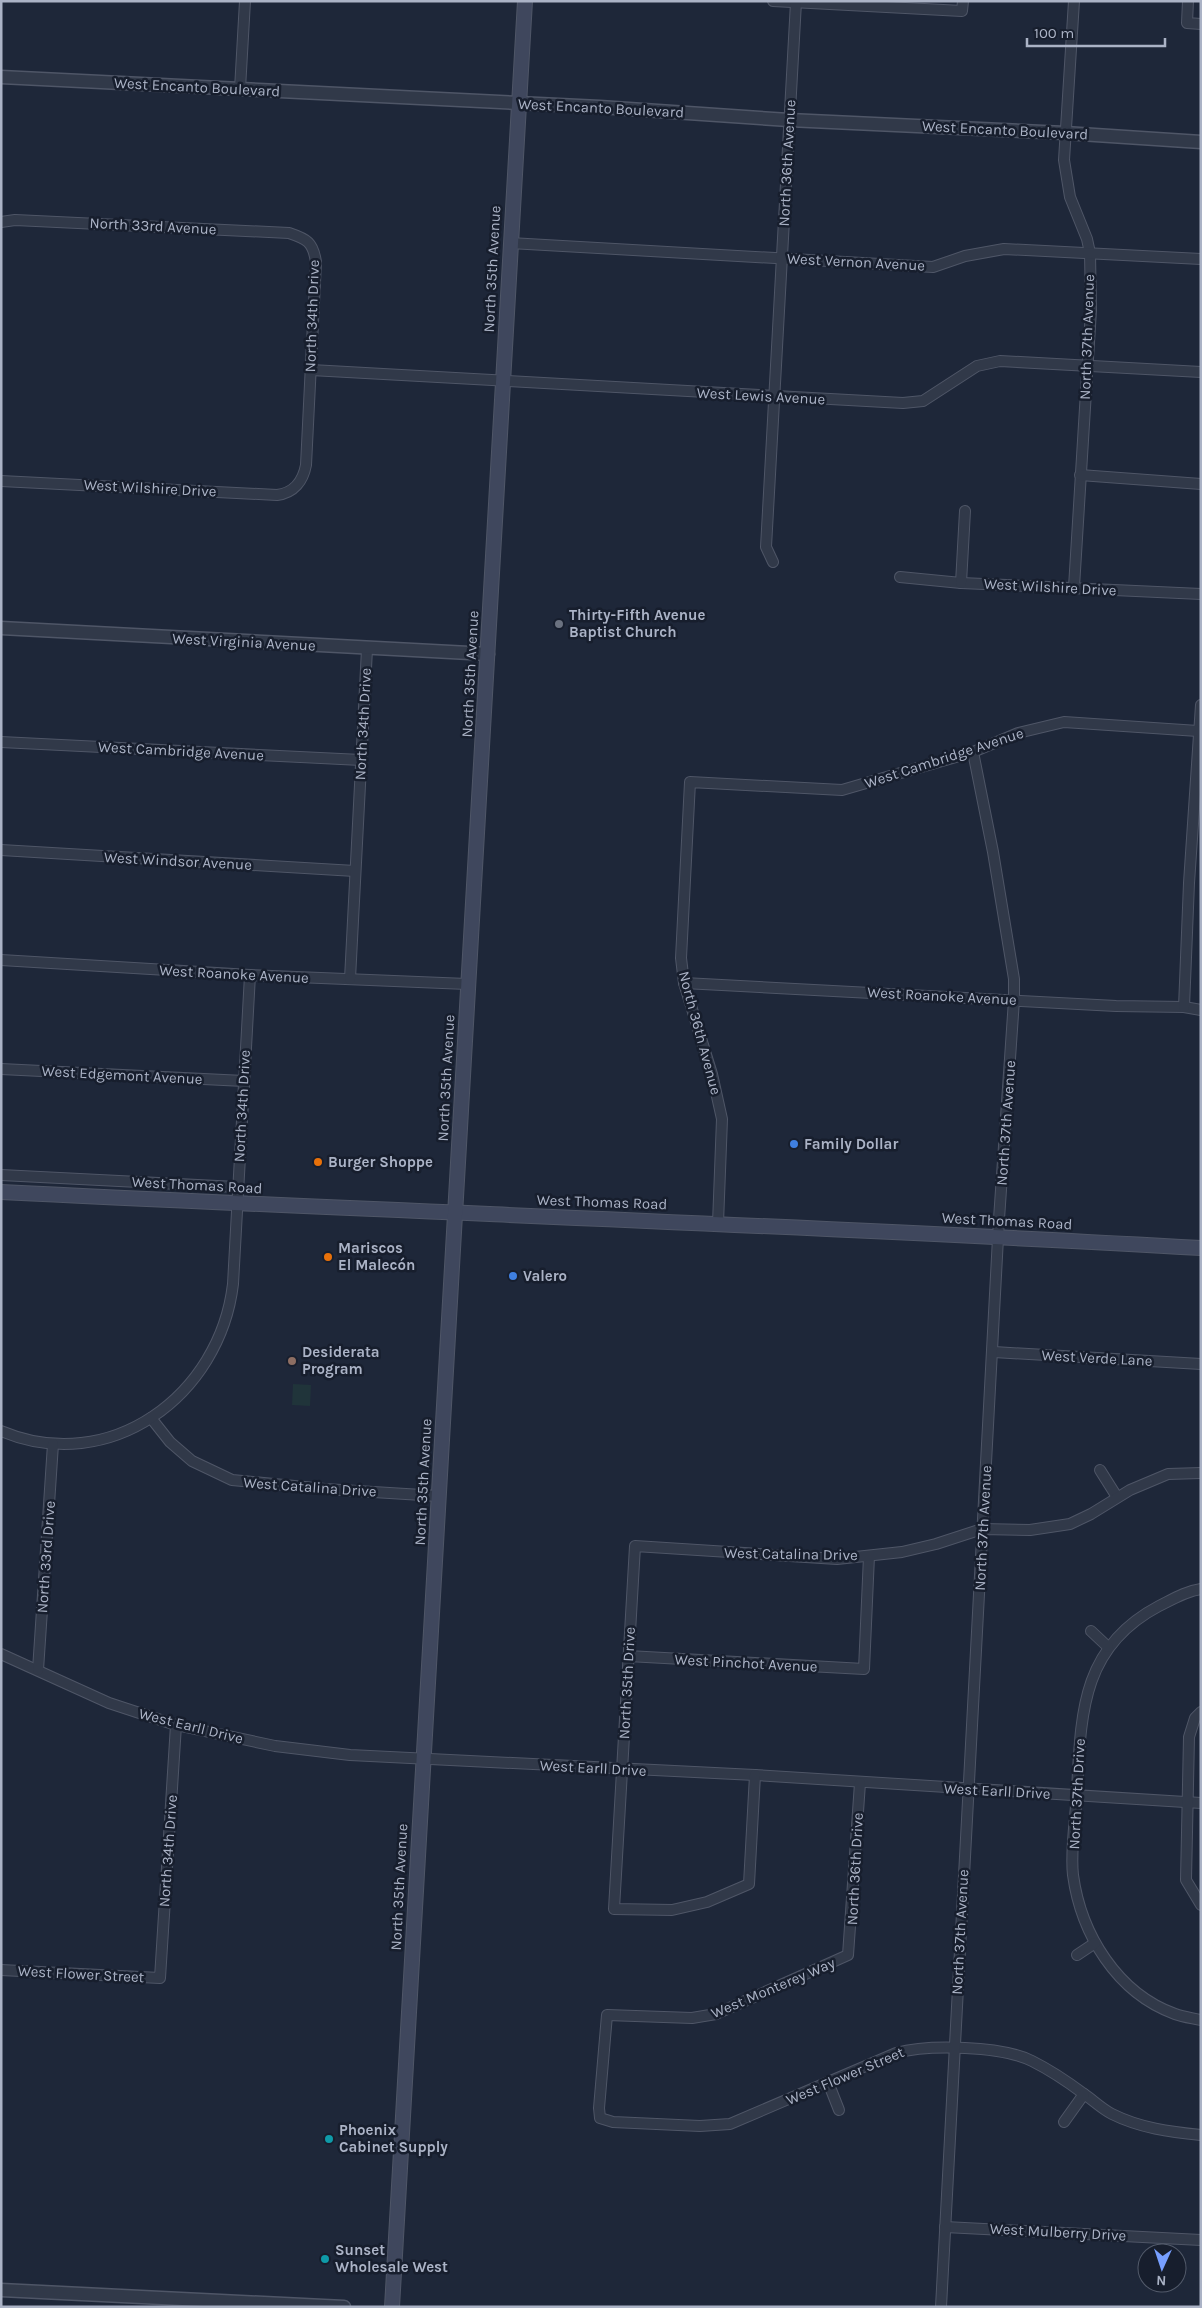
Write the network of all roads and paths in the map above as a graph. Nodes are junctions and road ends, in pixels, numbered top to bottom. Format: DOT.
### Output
graph roads {
  1 [pos="245,1"];
  2 [pos="525,1"];
  3 [pos="773,1"];
  4 [pos="1074,1"];
  5 [pos="1188,1"];
  6 [pos="796,2"];
  7 [pos="963,6"];
  8 [pos="1201,24"];
  9 [pos="1,77"];
  10 [pos="240,89"];
  11 [pos="519,103"];
  12 [pos="789,120"];
  13 [pos="1065,133"];
  14 [pos="1201,142"];
  15 [pos="1,222"];
  16 [pos="304,237"];
  17 [pos="510,244"];
  18 [pos="1090,253"];
  19 [pos="783,258"];
  20 [pos="1201,259"];
  21 [pos="1087,366"];
  22 [pos="310,370"];
  23 [pos="1201,372"];
  24 [pos="502,381"];
  25 [pos="774,397"];
  26 [pos="1080,475"];
  27 [pos="1,481"];
  28 [pos="1201,484"];
  29 [pos="297,486"];
  30 [pos="964,511"];
  31 [pos="773,562"];
  32 [pos="900,577"];
  33 [pos="961,583"];
  34 [pos="1074,587"];
  35 [pos="1201,594"];
  36 [pos="1,628"];
  37 [pos="367,649"];
  38 [pos="488,654"];
  39 [pos="1201,705"];
  40 [pos="1198,731"];
  41 [pos="1,742"];
  42 [pos="973,752"];
  43 [pos="361,760"];
  44 [pos="690,782"];
  45 [pos="1,850"];
  46 [pos="355,871"];
  47 [pos="1,960"];
  48 [pos="250,975"];
  49 [pos="350,979"];
  50 [pos="467,984"];
  51 [pos="684,984"];
  52 [pos="1014,1000"];
  53 [pos="1184,1008"];
  54 [pos="1201,1010"];
  55 [pos="1,1069"];
  56 [pos="244,1081"];
  57 [pos="1,1175"];
  58 [pos="237,1187"];
  59 [pos="1,1192"];
  60 [pos="236,1203"];
  61 [pos="454,1213"];
  62 [pos="718,1223"];
  63 [pos="999,1236"];
  64 [pos="1201,1248"];
  65 [pos="994,1352"];
  66 [pos="1201,1364"];
  67 [pos="152,1418"];
  68 [pos="1,1431"];
  69 [pos="53,1444"];
  70 [pos="1100,1470"];
  71 [pos="1201,1473"];
  72 [pos="438,1496"];
  73 [pos="1117,1497"];
  74 [pos="982,1529"];
  75 [pos="634,1546"];
  76 [pos="869,1556"];
  77 [pos="1201,1589"];
  78 [pos="1091,1631"];
  79 [pos="1108,1647"];
  80 [pos="1,1654"];
  81 [pos="628,1656"];
  82 [pos="38,1670"];
  83 [pos="1201,1712"];
  84 [pos="176,1724"];
  85 [pos="423,1758"];
  86 [pos="622,1769"];
  87 [pos="755,1775"];
  88 [pos="860,1783"];
  89 [pos="968,1790"];
  90 [pos="1077,1795"];
  91 [pos="1188,1802"];
  92 [pos="1201,1803"];
  93 [pos="1201,1905"];
  94 [pos="1095,1943"];
  95 [pos="848,1955"];
  96 [pos="1077,1955"];
  97 [pos="1,1970"];
  98 [pos="160,1978"];
  99 [pos="1201,2020"];
  100 [pos="954,2049"];
  101 [pos="828,2082"];
  102 [pos="1084,2094"];
  103 [pos="839,2110"];
  104 [pos="600,2118"];
  105 [pos="1064,2122"];
  106 [pos="1201,2135"];
  107 [pos="945,2226"];
  108 [pos="1201,2240"];
  109 [pos="1,2290"];
  110 [pos="344,2307"];
  111 [pos="392,2307"];
  112 [pos="940,2307"];
  1 -- 10 [label="street"];
  2 -- 11 [label="main road, North 35th Avenue"];
  3 -- 6 [label="street"];
  4 -- 13 [label="street, North 37th Avenue"];
  5 -- 8 [label="street"];
  6 -- 7 [label="street"];
  6 -- 12 [label="street, North 36th Avenue"];
  9 -- 10 [label="street, West Encanto Boulevard"];
  10 -- 11 [label="street, West Encanto Boulevard"];
  11 -- 12 [label="street, West Encanto Boulevard"];
  11 -- 17 [label="main road, North 35th Avenue"];
  12 -- 13 [label="street, West Encanto Boulevard"];
  12 -- 19 [label="street, North 36th Avenue"];
  13 -- 14 [label="street, West Encanto Boulevard"];
  13 -- 18 [label="street, North 37th Avenue"];
  15 -- 16 [label="street, North 33rd Avenue"];
  16 -- 22 [label="street, North 34th Drive"];
  17 -- 19 [label="street, West Vernon Avenue"];
  17 -- 24 [label="main road, North 35th Avenue"];
  18 -- 19 [label="street, West Vernon Avenue"];
  18 -- 20 [label="street, West Vernon Avenue"];
  18 -- 21 [label="street, North 37th Avenue"];
  19 -- 25 [label="street, North 36th Avenue"];
  21 -- 23 [label="street, West Lewis Avenue"];
  21 -- 25 [label="street, West Lewis Avenue"];
  21 -- 26 [label="street, North 37th Avenue"];
  22 -- 24 [label="street, West Lewis Avenue"];
  22 -- 29 [label="street, North 34th Drive"];
  24 -- 25 [label="street, West Lewis Avenue"];
  24 -- 38 [label="main road, North 35th Avenue"];
  25 -- 31 [label="street, North 36th Avenue"];
  26 -- 28 [label="street"];
  26 -- 34 [label="street, North 37th Avenue"];
  27 -- 29 [label="street, West Wilshire Drive"];
  30 -- 33 [label="street"];
  32 -- 33 [label="street, West Wilshire Drive"];
  33 -- 34 [label="street, West Wilshire Drive"];
  34 -- 35 [label="street, West Wilshire Drive"];
  36 -- 37 [label="street, West Virginia Avenue"];
  37 -- 38 [label="street, West Virginia Avenue"];
  37 -- 43 [label="street, North 34th Drive"];
  38 -- 50 [label="main road, North 35th Avenue"];
  39 -- 40 [label="street"];
  40 -- 42 [label="street, West Cambridge Avenue"];
  40 -- 53 [label="street"];
  41 -- 43 [label="street, West Cambridge Avenue"];
  42 -- 44 [label="street, West Cambridge Avenue"];
  42 -- 52 [label="street, North 37th Avenue"];
  43 -- 46 [label="street, North 34th Drive"];
  44 -- 51 [label="street, North 36th Avenue"];
  45 -- 46 [label="street, West Windsor Avenue"];
  46 -- 49 [label="street, North 34th Drive"];
  47 -- 48 [label="street, West Roanoke Avenue"];
  48 -- 49 [label="street, West Roanoke Avenue"];
  48 -- 56 [label="street, North 34th Drive"];
  49 -- 50 [label="street, West Roanoke Avenue"];
  50 -- 61 [label="main road, North 35th Avenue"];
  51 -- 52 [label="street, West Roanoke Avenue"];
  51 -- 62 [label="street, North 36th Avenue"];
  52 -- 53 [label="street, West Roanoke Avenue"];
  52 -- 63 [label="street, North 37th Avenue"];
  53 -- 54 [label="street, West Roanoke Avenue"];
  55 -- 56 [label="street, West Edgemont Avenue"];
  56 -- 58 [label="street, North 34th Drive"];
  57 -- 58 [label="street, West Thomas Road"];
  58 -- 60 [label="street, North 34th Drive"];
  59 -- 60 [label="main road, West Thomas Road"];
  60 -- 61 [label="main road, West Thomas Road"];
  60 -- 67 [label="street, North 34th Drive"];
  61 -- 62 [label="main road, West Thomas Road"];
  61 -- 72 [label="main road, North 35th Avenue"];
  62 -- 63 [label="main road, West Thomas Road"];
  63 -- 64 [label="main road, West Thomas Road"];
  63 -- 65 [label="street, North 37th Avenue"];
  65 -- 66 [label="street, West Verde Lane"];
  65 -- 74 [label="street, North 37th Avenue"];
  67 -- 69 [label="street"];
  67 -- 72 [label="street, West Catalina Drive"];
  68 -- 69 [label="street"];
  69 -- 82 [label="street, North 33rd Drive"];
  70 -- 73 [label="street"];
  71 -- 73 [label="street, West Catalina Drive"];
  72 -- 85 [label="main road, North 35th Avenue"];
  73 -- 74 [label="street, West Catalina Drive"];
  74 -- 76 [label="street, West Catalina Drive"];
  74 -- 89 [label="street, North 37th Avenue"];
  75 -- 76 [label="street, West Catalina Drive"];
  75 -- 81 [label="street, North 35th Drive"];
  76 -- 81 [label="street, West Pinchot Avenue"];
  77 -- 79 [label="street, North 37th Drive"];
  78 -- 79 [label="street"];
  79 -- 90 [label="street, North 37th Drive"];
  80 -- 82 [label="street, West Earll Drive"];
  81 -- 86 [label="street, North 35th Drive"];
  82 -- 84 [label="street, West Earll Drive"];
  83 -- 91 [label="street"];
  84 -- 85 [label="street, West Earll Drive"];
  84 -- 98 [label="street, North 34th Drive"];
  85 -- 86 [label="street, West Earll Drive"];
  85 -- 111 [label="main road, North 35th Avenue"];
  86 -- 87 [label="street, West Earll Drive"];
  86 -- 87 [label="street, North 35th Drive"];
  87 -- 88 [label="street, West Earll Drive"];
  88 -- 89 [label="street, West Earll Drive"];
  88 -- 95 [label="street, North 36th Drive"];
  89 -- 90 [label="street, West Earll Drive"];
  89 -- 100 [label="street, North 37th Avenue"];
  90 -- 91 [label="street, West Earll Drive"];
  90 -- 94 [label="street, North 37th Drive"];
  91 -- 92 [label="street, West Earll Drive"];
  91 -- 93 [label="street"];
  94 -- 96 [label="street"];
  94 -- 99 [label="street, North 37th Drive"];
  95 -- 104 [label="street, West Monterey Way"];
  97 -- 98 [label="street, West Flower Street"];
  100 -- 101 [label="street, West Flower Street"];
  100 -- 102 [label="street, West Flower Street"];
  100 -- 107 [label="street, North 37th Avenue"];
  101 -- 103 [label="street"];
  101 -- 104 [label="street, West Flower Street"];
  102 -- 105 [label="street"];
  102 -- 106 [label="street, West Flower Street"];
  107 -- 108 [label="street, West Mulberry Drive"];
  107 -- 112 [label="street, North 37th Avenue"];
  109 -- 110 [label="street"];
}
